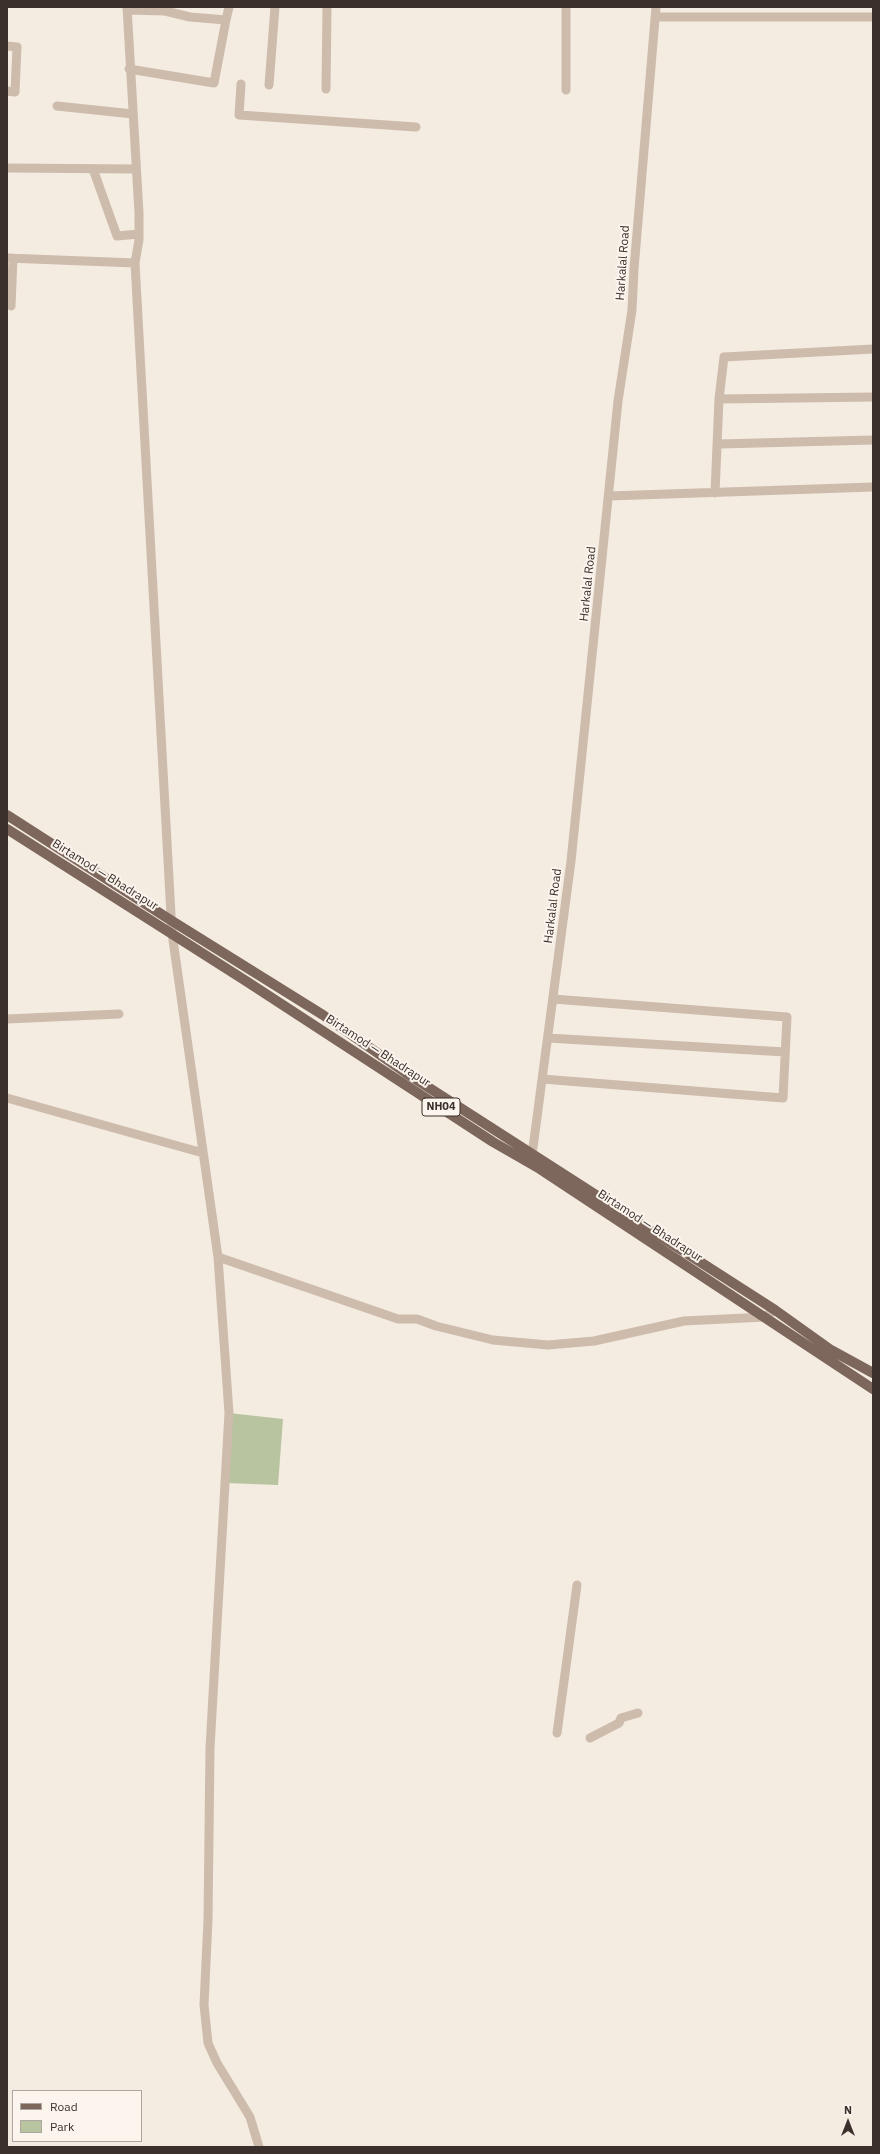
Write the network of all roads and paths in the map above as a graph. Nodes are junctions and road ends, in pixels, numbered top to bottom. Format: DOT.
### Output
graph roads {
  1 [pos="229,7"];
  2 [pos="275,7"];
  3 [pos="327,7"];
  4 [pos="566,7"];
  5 [pos="656,7"];
  6 [pos="127,9"];
  7 [pos="655,17"];
  8 [pos="873,17"];
  9 [pos="226,20"];
  10 [pos="7,46"];
  11 [pos="129,69"];
  12 [pos="241,84"];
  13 [pos="269,85"];
  14 [pos="326,89"];
  15 [pos="566,90"];
  16 [pos="7,91"];
  17 [pos="57,106"];
  18 [pos="133,114"];
  19 [pos="416,127"];
  20 [pos="7,168"];
  21 [pos="93,169"];
  22 [pos="136,169"];
  23 [pos="140,234"];
  24 [pos="10,258"];
  25 [pos="135,263"];
  26 [pos="8,307"];
  27 [pos="873,349"];
  28 [pos="873,397"];
  29 [pos="720,399"];
  30 [pos="873,440"];
  31 [pos="719,444"];
  32 [pos="873,487"];
  33 [pos="715,493"];
  34 [pos="609,496"];
  35 [pos="7,815"];
  36 [pos="7,829"];
  37 [pos="172,921"];
  38 [pos="172,933"];
  39 [pos="553,999"];
  40 [pos="119,1014"];
  41 [pos="7,1019"];
  42 [pos="548,1038"];
  43 [pos="785,1052"];
  44 [pos="403,1077"];
  45 [pos="542,1079"];
  46 [pos="7,1098"];
  47 [pos="202,1153"];
  48 [pos="529,1158"];
  49 [pos="218,1257"];
  50 [pos="775,1310"];
  51 [pos="765,1317"];
  52 [pos="873,1373"];
  53 [pos="873,1389"];
  54 [pos="577,1585"];
  55 [pos="638,1713"];
  56 [pos="557,1733"];
  57 [pos="590,1738"];
  58 [pos="259,2147"];
  1 -- 9 [label="street"];
  2 -- 13 [label="street"];
  3 -- 14 [label="street"];
  4 -- 15 [label="street"];
  5 -- 7 [label="street, Harkalal Road"];
  6 -- 9 [label="street"];
  6 -- 11 [label="street"];
  7 -- 8 [label="street"];
  7 -- 34 [label="street, Harkalal Road"];
  9 -- 11 [label="street"];
  10 -- 16 [label="street"];
  11 -- 18 [label="street"];
  12 -- 19 [label="street"];
  17 -- 18 [label="street"];
  18 -- 22 [label="street"];
  20 -- 21 [label="street"];
  21 -- 22 [label="street"];
  21 -- 23 [label="street"];
  22 -- 23 [label="street"];
  23 -- 25 [label="street"];
  24 -- 25 [label="street"];
  24 -- 26 [label="street"];
  25 -- 37 [label="street"];
  27 -- 29 [label="street"];
  28 -- 29 [label="street"];
  29 -- 31 [label="street"];
  30 -- 31 [label="street"];
  31 -- 33 [label="street"];
  32 -- 33 [label="street"];
  33 -- 34 [label="street"];
  34 -- 39 [label="street, Harkalal Road"];
  35 -- 37 [label="main road, Birtamod — Bhadrapur / NH04"];
  36 -- 38 [label="main road, Birtamod — Bhadrapur / NH04"];
  37 -- 38 [label="street"];
  37 -- 44 [label="main road, Birtamod — Bhadrapur / NH04"];
  38 -- 44 [label="main road, Birtamod — Bhadrapur / NH04"];
  38 -- 47 [label="street"];
  39 -- 42 [label="street, Harkalal Road"];
  39 -- 43 [label="street"];
  40 -- 41 [label="street"];
  42 -- 43 [label="street"];
  42 -- 45 [label="street, Harkalal Road"];
  43 -- 45 [label="street"];
  44 -- 48 [label="main road, Birtamod — Bhadrapur / NH04"];
  45 -- 48 [label="street, Harkalal Road"];
  46 -- 47 [label="street"];
  47 -- 49 [label="street"];
  48 -- 50 [label="main road, Birtamod — Bhadrapur / NH04"];
  48 -- 51 [label="main road, Birtamod — Bhadrapur / NH04"];
  49 -- 51 [label="street"];
  49 -- 58 [label="street"];
  50 -- 51 [label="street"];
  50 -- 52 [label="main road, Birtamod — Bhadrapur / NH04"];
  51 -- 53 [label="main road, Birtamod — Bhadrapur / NH04"];
  54 -- 56 [label="street"];
  55 -- 57 [label="street"];
}
